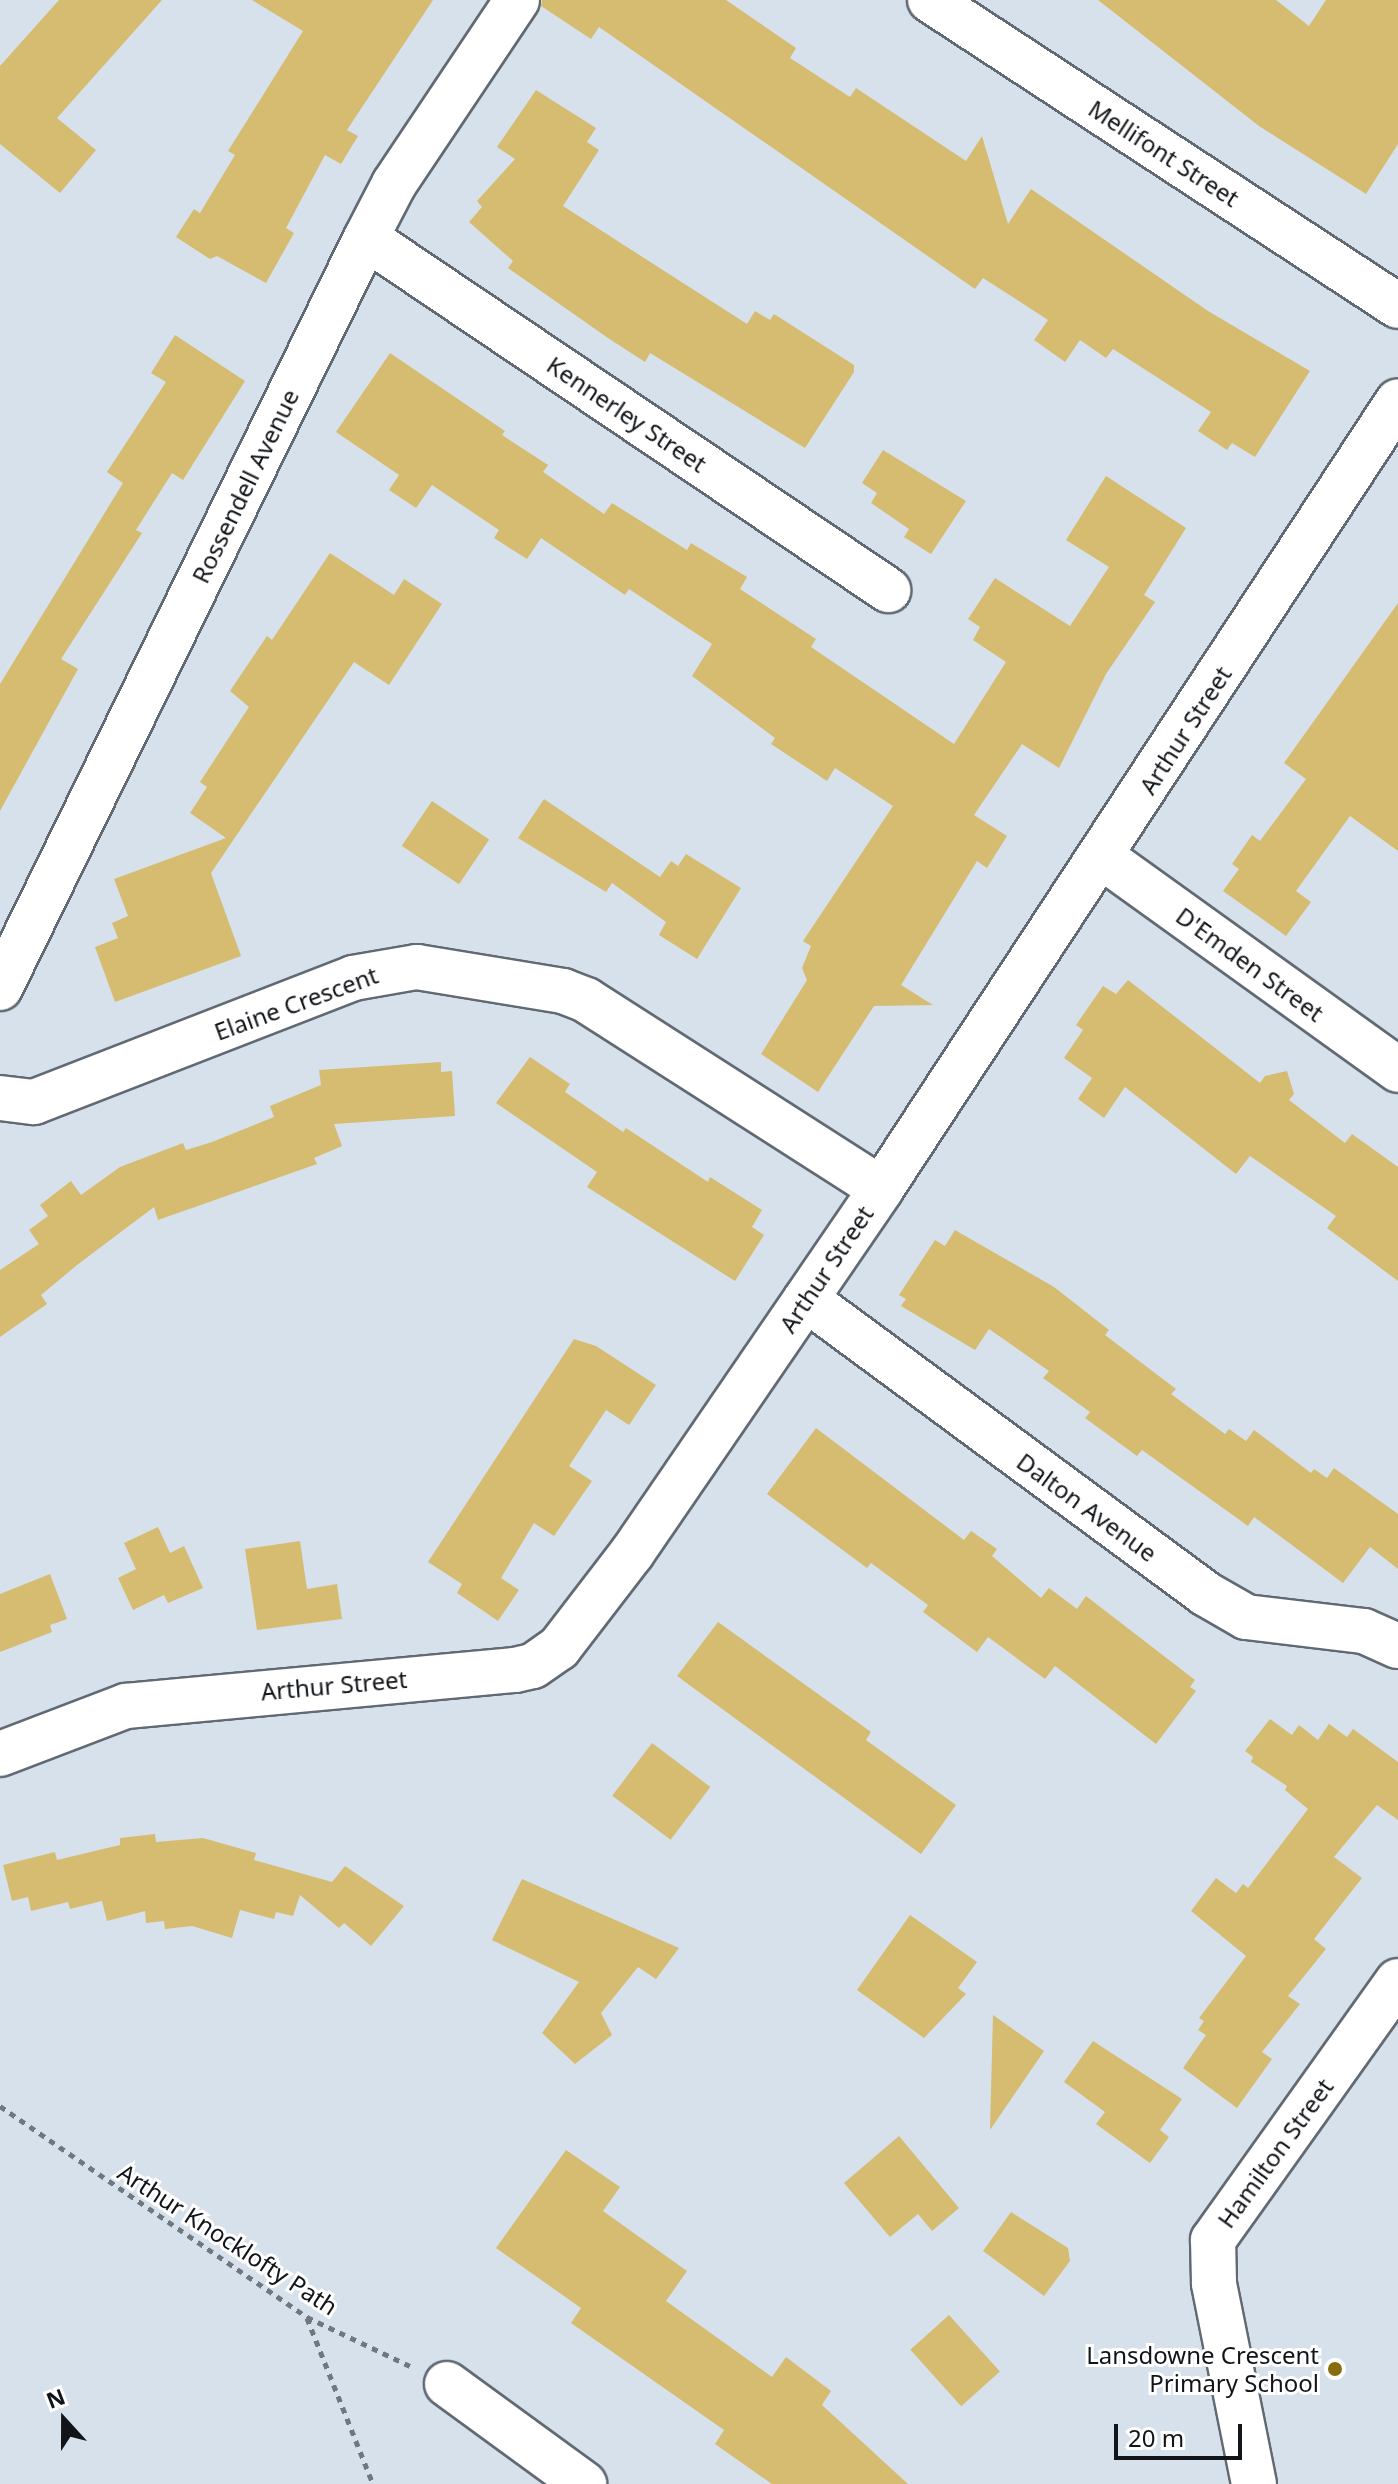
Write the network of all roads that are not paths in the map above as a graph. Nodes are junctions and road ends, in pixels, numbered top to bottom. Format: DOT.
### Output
graph roads {
  1 [pos="517,0"];
  2 [pos="930,0"];
  3 [pos="366,238"];
  4 [pos="1398,306"];
  5 [pos="1398,401"];
  6 [pos="888,590"];
  7 [pos="1102,857"];
  8 [pos="0,988"];
  9 [pos="1398,1070"];
  10 [pos="0,1098"];
  11 [pos="881,1189"];
  12 [pos="806,1299"];
  13 [pos="1398,1646"];
  14 [pos="0,1754"];
  15 [pos="1398,1981"];
  16 [pos="447,2384"];
  17 [pos="584,2484"];
  18 [pos="1254,2484"];
  1 -- 3 [label="street, Rossendell Avenue"];
  2 -- 4 [label="street, Mellifont Street"];
  3 -- 6 [label="street, Kennerley Street"];
  3 -- 8 [label="street, Rossendell Avenue"];
  5 -- 7 [label="street, Arthur Street"];
  7 -- 9 [label="street, D'Emden Street"];
  7 -- 11 [label="street, Arthur Street"];
  10 -- 11 [label="street, Elaine Crescent"];
  11 -- 12 [label="street, Arthur Street"];
  12 -- 13 [label="street, Dalton Avenue"];
  12 -- 14 [label="street, Arthur Street"];
  15 -- 18 [label="street, Hamilton Street"];
  16 -- 17 [label="street"];
}
